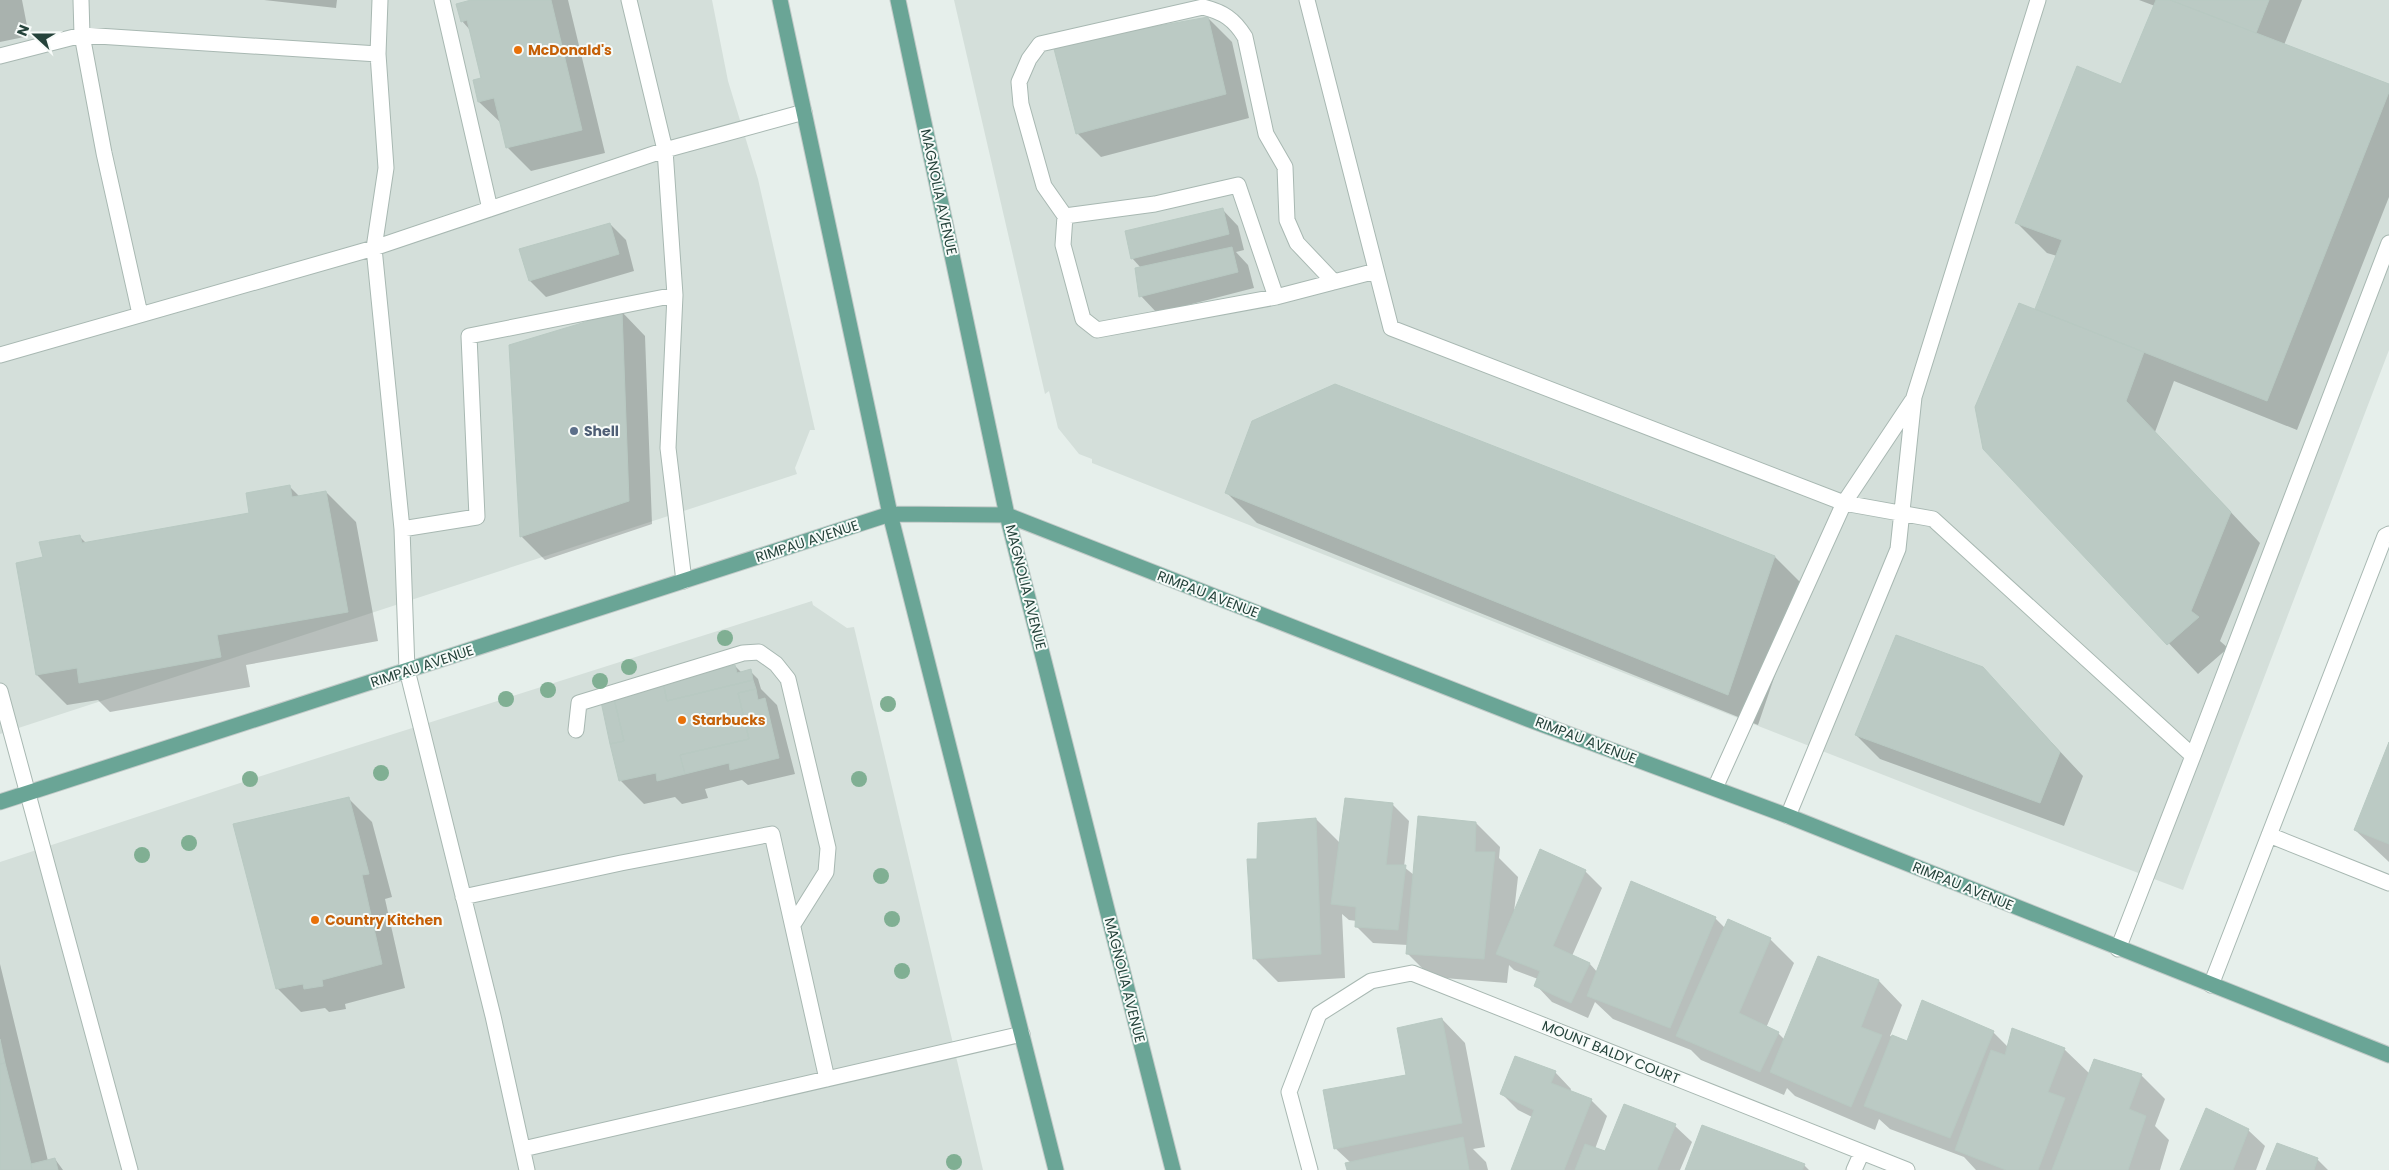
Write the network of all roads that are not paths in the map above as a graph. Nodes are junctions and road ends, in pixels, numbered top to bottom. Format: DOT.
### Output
graph roads {
  1 [pos="81,0"];
  2 [pos="380,0"];
  3 [pos="442,0"];
  4 [pos="629,0"];
  5 [pos="780,0"];
  6 [pos="898,0"];
  7 [pos="1307,0"];
  8 [pos="2038,0"];
  9 [pos="82,35"];
  10 [pos="378,54"];
  11 [pos="0,56"];
  12 [pos="804,112"];
  13 [pos="665,150"];
  14 [pos="490,209"];
  15 [pos="1065,216"];
  16 [pos="2389,243"];
  17 [pos="374,248"];
  18 [pos="1376,272"];
  19 [pos="1334,282"];
  20 [pos="675,295"];
  21 [pos="1276,297"];
  22 [pos="140,314"];
  23 [pos="0,355"];
  24 [pos="1914,397"];
  25 [pos="1844,503"];
  26 [pos="1902,513"];
  27 [pos="890,514"];
  28 [pos="1007,516"];
  29 [pos="402,529"];
  30 [pos="2389,534"];
  31 [pos="684,581"];
  32 [pos="407,670"];
  33 [pos="0,691"];
  34 [pos="576,730"];
  35 [pos="2193,756"];
  36 [pos="1715,788"];
  37 [pos="28,793"];
  38 [pos="0,802"];
  39 [pos="1788,816"];
  40 [pos="2269,835"];
  41 [pos="2389,883"];
  42 [pos="464,897"];
  43 [pos="794,923"];
  44 [pos="2118,949"];
  45 [pos="2211,985"];
  46 [pos="1022,1034"];
  47 [pos="2389,1055"];
  48 [pos="827,1079"];
  49 [pos="523,1149"];
  50 [pos="1862,1152"];
  51 [pos="130,1170"];
  52 [pos="528,1170"];
  53 [pos="1056,1170"];
  54 [pos="1174,1170"];
  55 [pos="1310,1170"];
  56 [pos="1854,1170"];
  57 [pos="1907,1170"];
  1 -- 9 [label="street"];
  2 -- 10 [label="street"];
  3 -- 14 [label="street"];
  4 -- 13 [label="street"];
  5 -- 12 [label="main road"];
  6 -- 28 [label="main road, MAGNOLIA AVENUE"];
  7 -- 18 [label="street"];
  8 -- 24 [label="street"];
  9 -- 10 [label="street"];
  9 -- 11 [label="street"];
  9 -- 22 [label="street"];
  10 -- 17 [label="street"];
  12 -- 13 [label="street"];
  12 -- 27 [label="main road"];
  13 -- 14 [label="street"];
  13 -- 20 [label="street"];
  14 -- 17 [label="street"];
  15 -- 19 [label="street"];
  15 -- 21 [label="street"];
  15 -- 21 [label="street"];
  16 -- 35 [label="street"];
  17 -- 22 [label="street"];
  17 -- 29 [label="street"];
  18 -- 19 [label="street"];
  18 -- 25 [label="street"];
  19 -- 21 [label="street"];
  20 -- 29 [label="street"];
  20 -- 31 [label="street"];
  22 -- 23 [label="street"];
  24 -- 25 [label="street"];
  24 -- 26 [label="street"];
  25 -- 26 [label="street"];
  25 -- 36 [label="street"];
  26 -- 35 [label="street"];
  26 -- 39 [label="street"];
  27 -- 28 [label="main road, RIMPAU AVENUE"];
  27 -- 31 [label="main road, RIMPAU AVENUE"];
  27 -- 46 [label="main road"];
  28 -- 36 [label="main road, RIMPAU AVENUE"];
  28 -- 54 [label="main road, MAGNOLIA AVENUE"];
  29 -- 32 [label="street"];
  30 -- 40 [label="street"];
  31 -- 32 [label="main road, RIMPAU AVENUE"];
  32 -- 37 [label="main road, RIMPAU AVENUE"];
  32 -- 42 [label="street"];
  33 -- 37 [label="street"];
  34 -- 43 [label="street"];
  35 -- 44 [label="street"];
  36 -- 39 [label="main road, RIMPAU AVENUE"];
  37 -- 38 [label="main road, RIMPAU AVENUE"];
  37 -- 51 [label="street"];
  39 -- 44 [label="main road, RIMPAU AVENUE"];
  40 -- 41 [label="street"];
  40 -- 45 [label="street"];
  42 -- 43 [label="street"];
  42 -- 49 [label="street"];
  43 -- 48 [label="street"];
  44 -- 45 [label="main road, RIMPAU AVENUE"];
  45 -- 47 [label="main road, RIMPAU AVENUE"];
  46 -- 48 [label="street"];
  46 -- 53 [label="main road"];
  48 -- 49 [label="street"];
  49 -- 52 [label="street"];
  50 -- 55 [label="street, MOUNT BALDY COURT"];
  50 -- 56 [label="street"];
  50 -- 57 [label="street, MOUNT BALDY COURT"];
}
